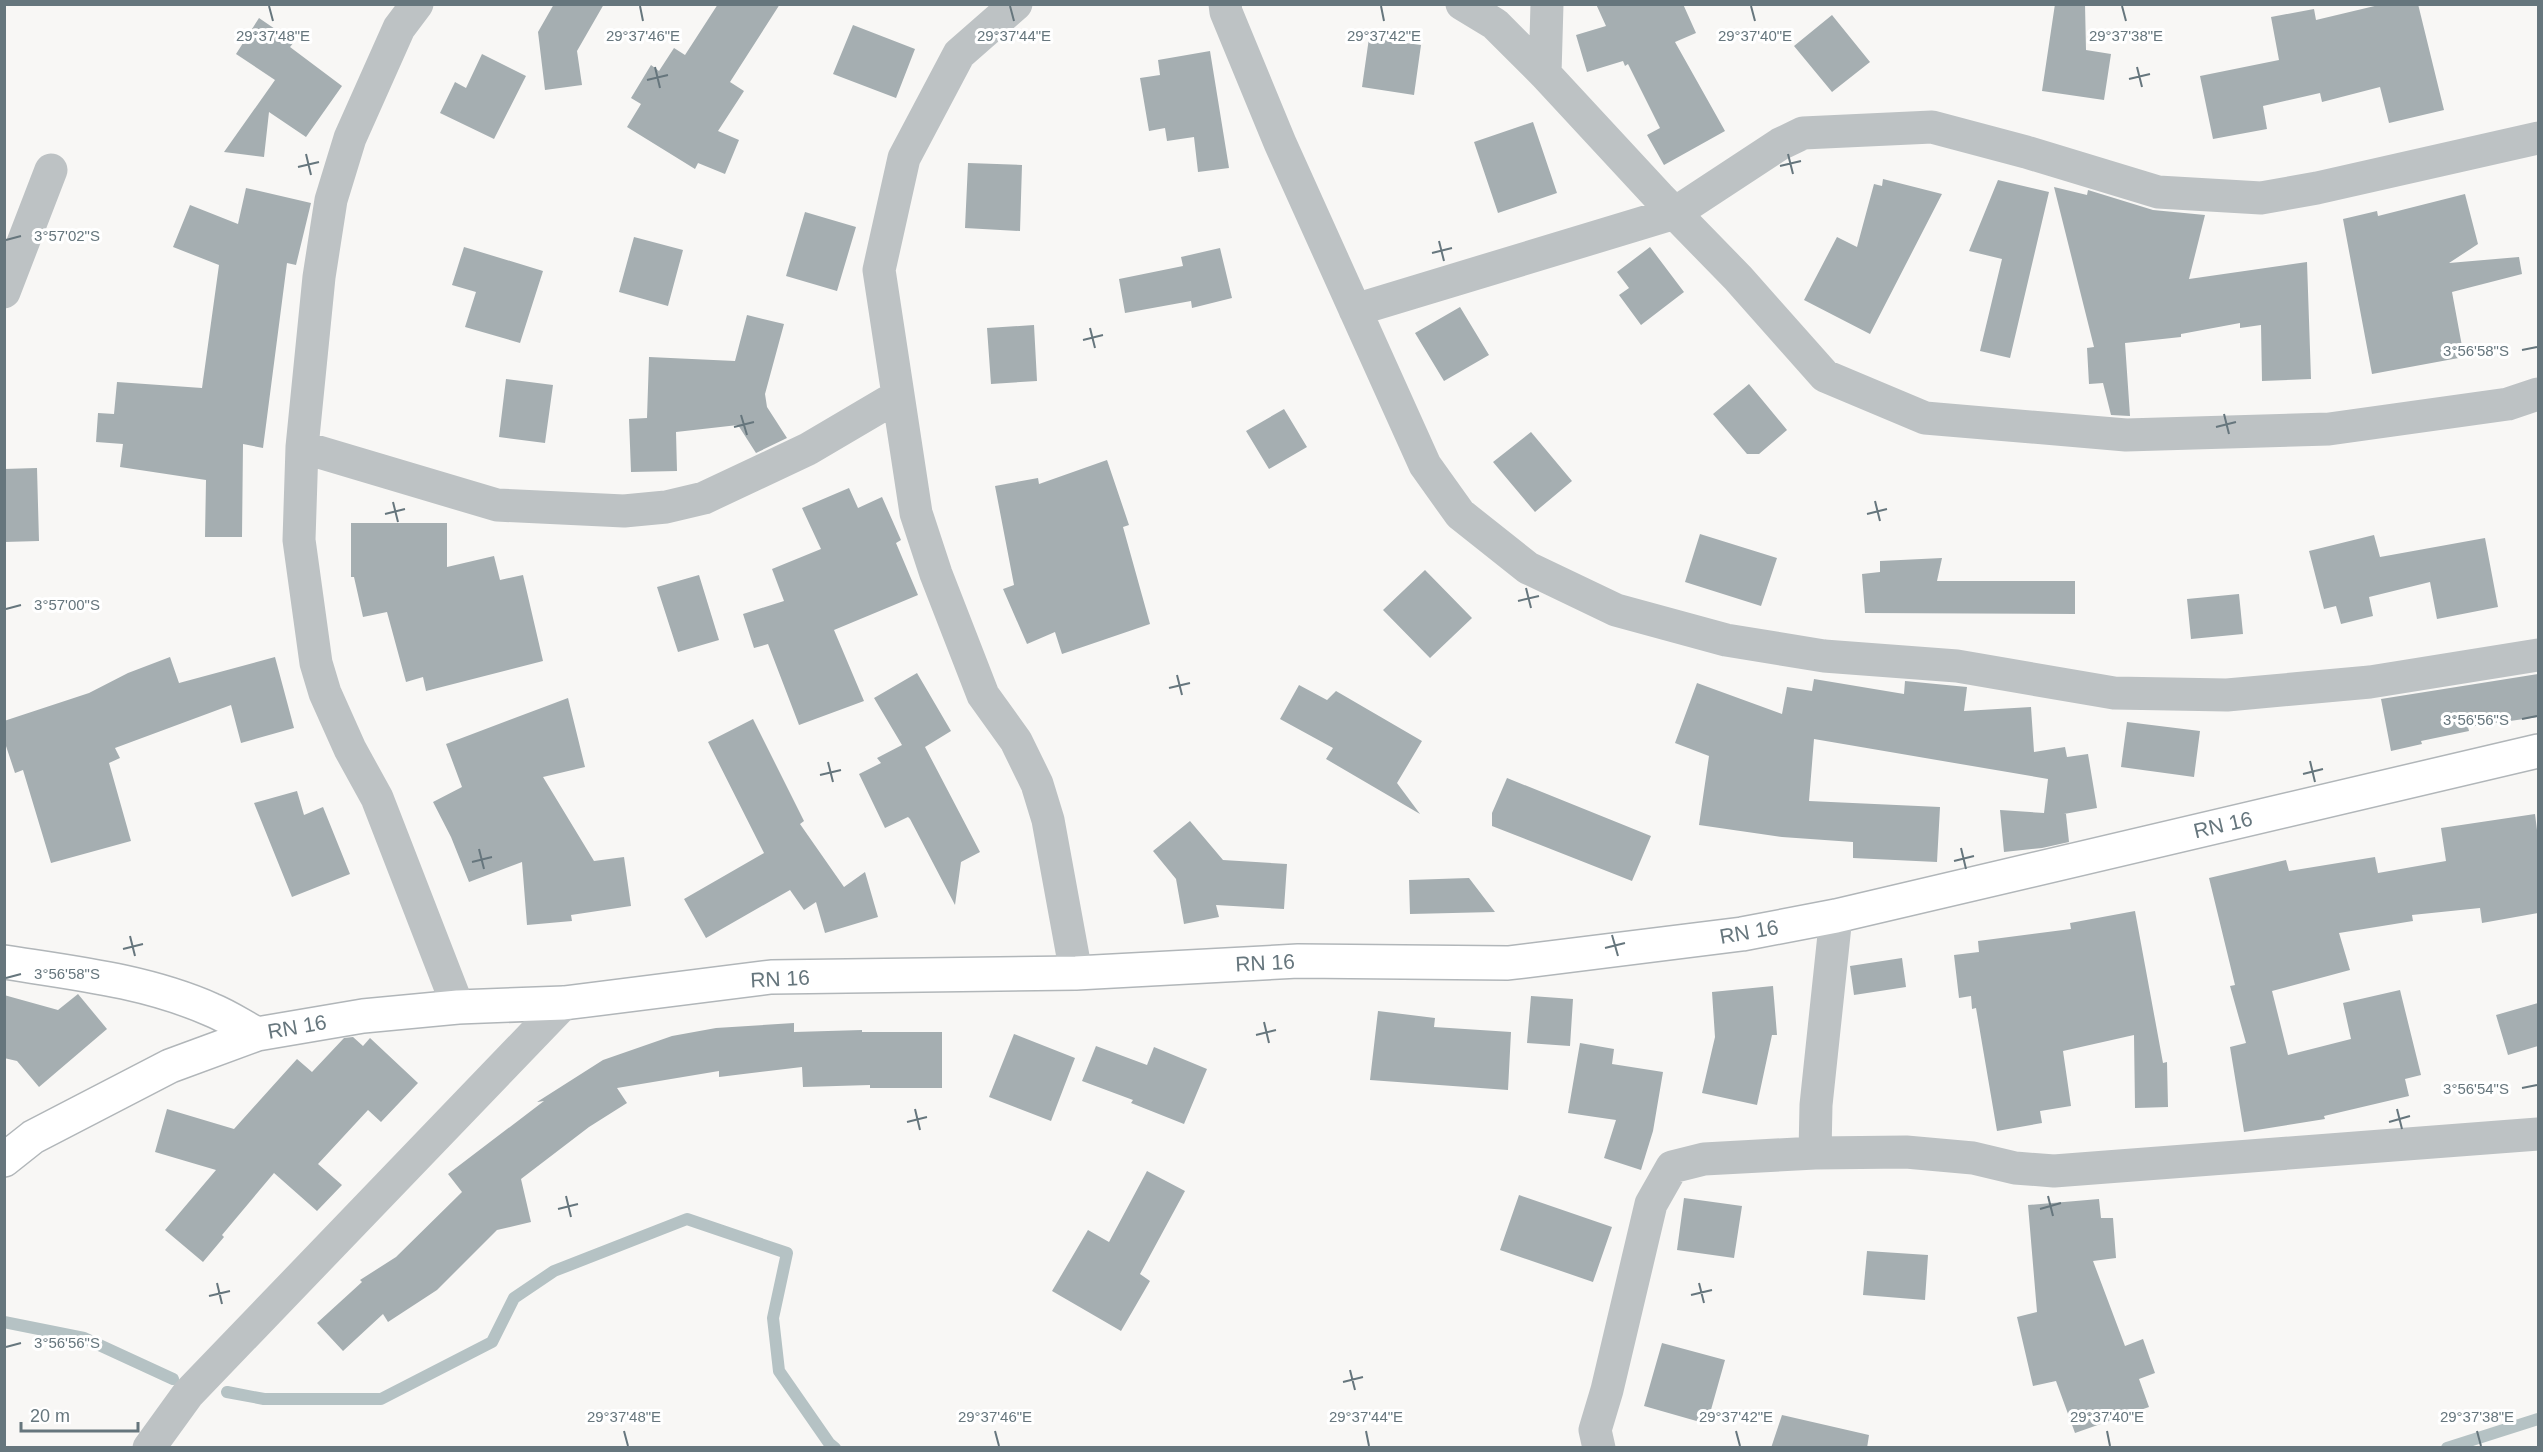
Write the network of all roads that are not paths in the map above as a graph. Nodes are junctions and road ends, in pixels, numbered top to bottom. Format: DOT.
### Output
graph roads {
  1 [pos="417,4"];
  2 [pos="1016,4"];
  3 [pos="1226,4"];
  4 [pos="1462,4"];
  5 [pos="1547,4"];
  6 [pos="1545,74"];
  7 [pos="2538,138"];
  8 [pos="51,170"];
  9 [pos="1675,213"];
  10 [pos="4,292"];
  11 [pos="1355,310"];
  12 [pos="2538,394"];
  13 [pos="898,396"];
  14 [pos="302,447"];
  15 [pos="2538,655"];
  16 [pos="2538,751"];
  17 [pos="1836,916"];
  18 [pos="4,962"];
  19 [pos="1076,973"];
  20 [pos="564,1003"];
  21 [pos="458,1008"];
  22 [pos="257,1034"];
  23 [pos="2538,1134"];
  24 [pos="1815,1153"];
  25 [pos="4,1160"];
  26 [pos="149,1448"];
  27 [pos="1599,1448"];
  1 -- 14 [label="street"];
  2 -- 13 [label="street"];
  3 -- 11 [label="street"];
  4 -- 6 [label="street"];
  5 -- 6 [label="street"];
  6 -- 9 [label="street"];
  7 -- 9 [label="street"];
  8 -- 10 [label="street"];
  9 -- 11 [label="street"];
  9 -- 12 [label="street"];
  11 -- 15 [label="street"];
  13 -- 14 [label="street"];
  13 -- 19 [label="street"];
  14 -- 21 [label="street"];
  16 -- 17 [label="main road, RN 16 / RN 16"];
  17 -- 19 [label="main road, RN 16 / RN 16"];
  17 -- 24 [label="street"];
  18 -- 22 [label="main road"];
  19 -- 20 [label="main road, RN 16 / RN 16"];
  20 -- 21 [label="main road, RN 16 / RN 16"];
  20 -- 26 [label="street"];
  21 -- 22 [label="main road, RN 16 / RN 16"];
  22 -- 25 [label="main road, RN 16 / RN 16"];
  23 -- 24 [label="street"];
  24 -- 27 [label="street"];
}
